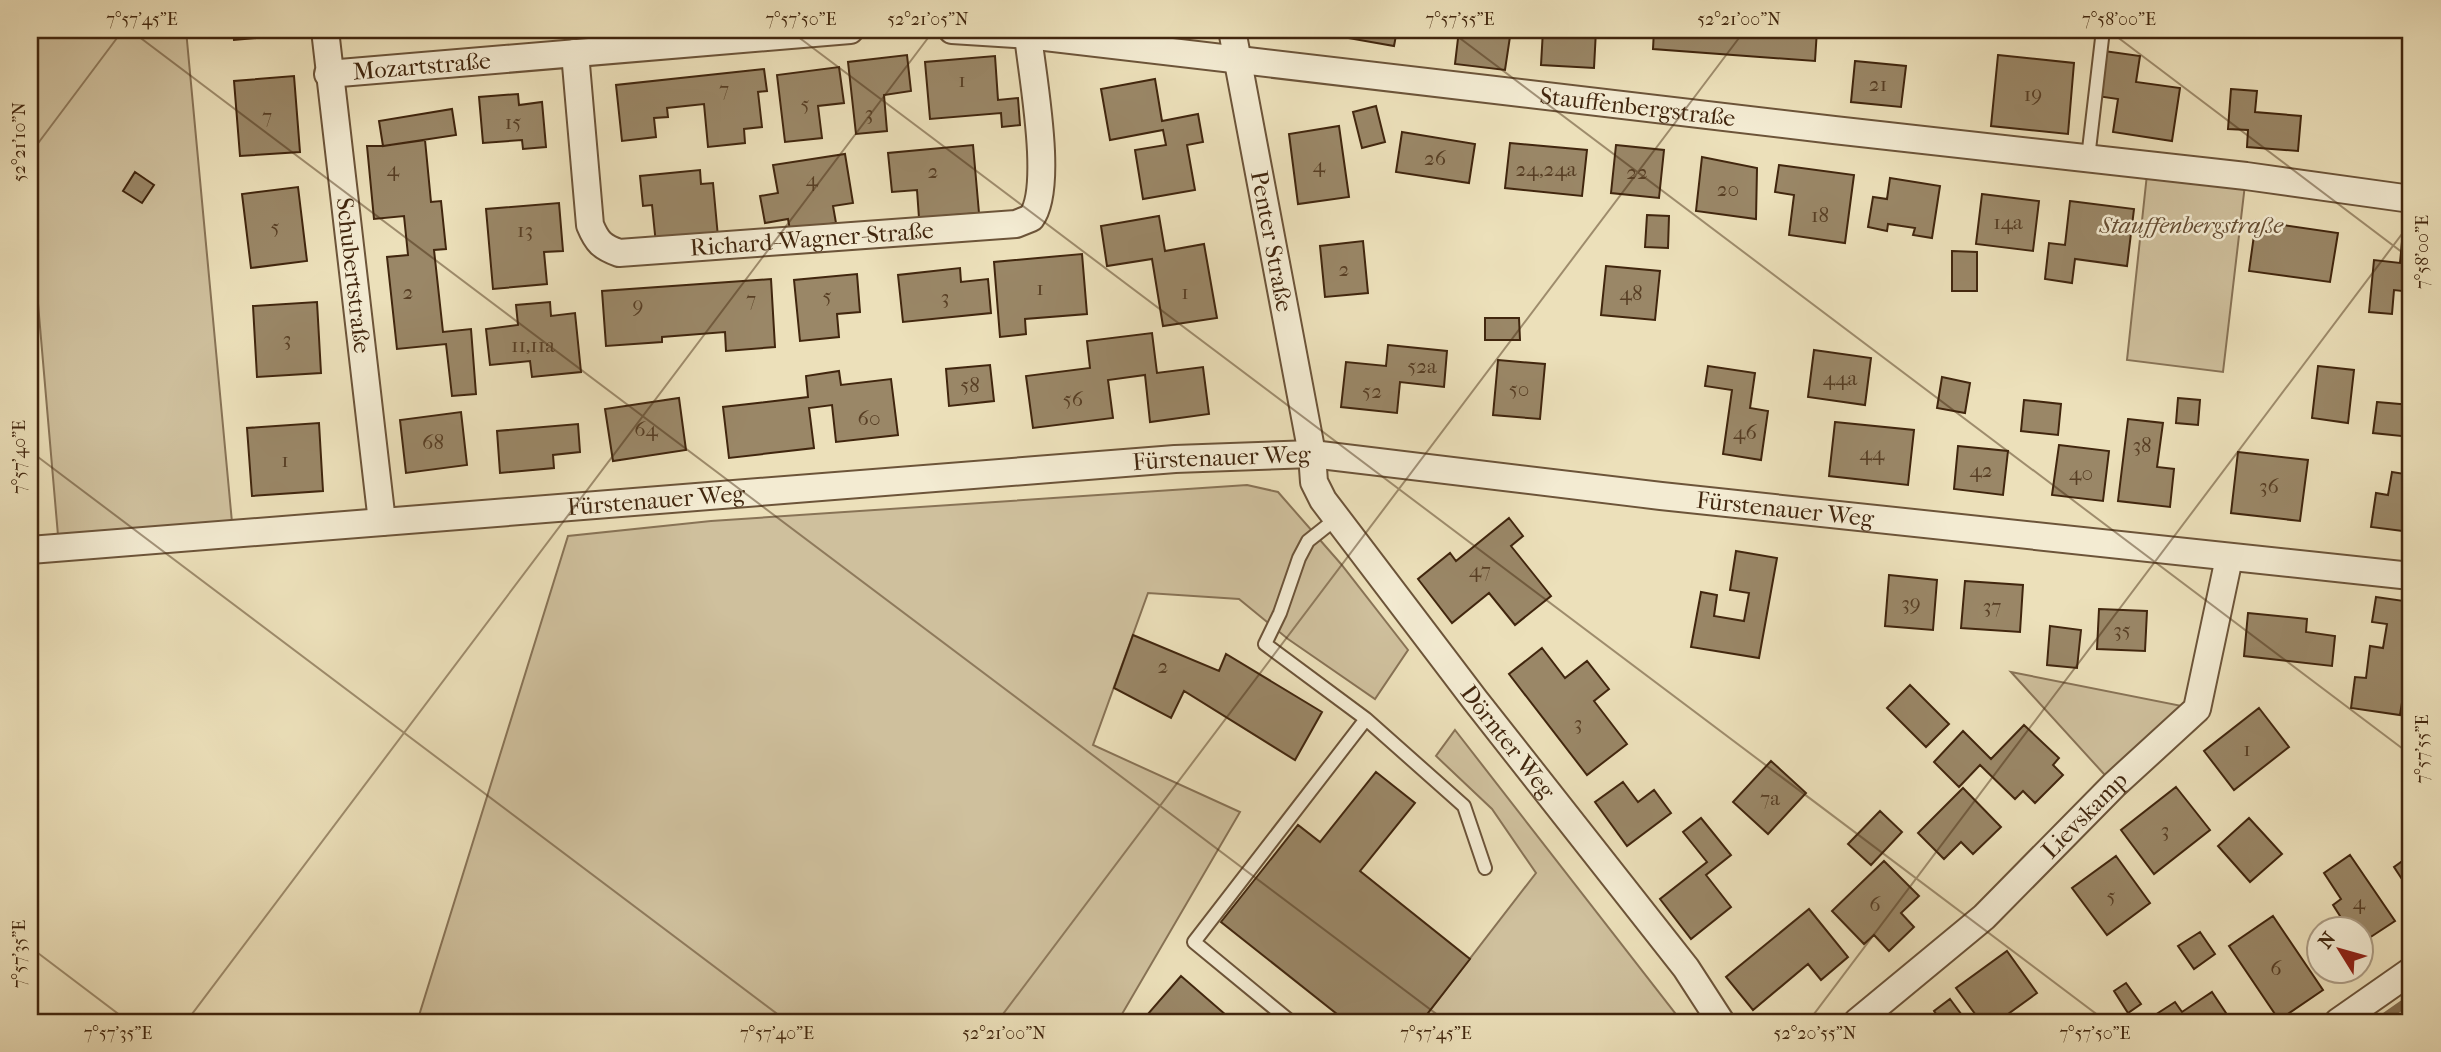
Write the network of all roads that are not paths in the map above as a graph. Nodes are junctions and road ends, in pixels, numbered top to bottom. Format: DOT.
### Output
graph roads {
  1 [pos="325,30"];
  2 [pos="850,30"];
  3 [pos="952,30"];
  4 [pos="1232,30"];
  5 [pos="2103,30"];
  6 [pos="1028,35"];
  7 [pos="575,53"];
  8 [pos="1237,60"];
  9 [pos="328,74"];
  10 [pos="2088,158"];
  11 [pos="2411,200"];
  12 [pos="1312,454"];
  13 [pos="1337,518"];
  14 [pos="382,522"];
  15 [pos="30,550"];
  16 [pos="2230,558"];
  17 [pos="2411,576"];
  18 [pos="1366,719"];
  19 [pos="1485,868"];
  20 [pos="2411,971"];
  21 [pos="1291,1022"];
  22 [pos="1721,1022"];
  23 [pos="1857,1022"];
  24 [pos="2338,1022"];
  1 -- 9 [label="street, Schubertstraße"];
  2 -- 7 [label="street, Mozartstraße"];
  3 -- 6 [label="street"];
  4 -- 8 [label="street, Penter Straße"];
  5 -- 10 [label="lane"];
  6 -- 7 [label="street, Richard-Wagner-Straße"];
  6 -- 8 [label="street"];
  7 -- 9 [label="street, Mozartstraße"];
  8 -- 10 [label="street, Stauffenbergstraße"];
  8 -- 12 [label="street, Penter Straße"];
  9 -- 14 [label="street, Schubertstraße"];
  10 -- 11 [label="street, Stauffenbergstraße"];
  12 -- 13 [label="street, Dörnter Weg"];
  12 -- 14 [label="street, Fürstenauer Weg"];
  12 -- 16 [label="street, Fürstenauer Weg"];
  13 -- 18 [label="lane"];
  13 -- 22 [label="street, Dörnter Weg"];
  14 -- 15 [label="street, Fürstenauer Weg"];
  16 -- 17 [label="street, Fürstenauer Weg"];
  16 -- 23 [label="street, Lievskamp"];
  18 -- 19 [label="lane"];
  18 -- 21 [label="lane"];
  20 -- 24 [label="street"];
}
